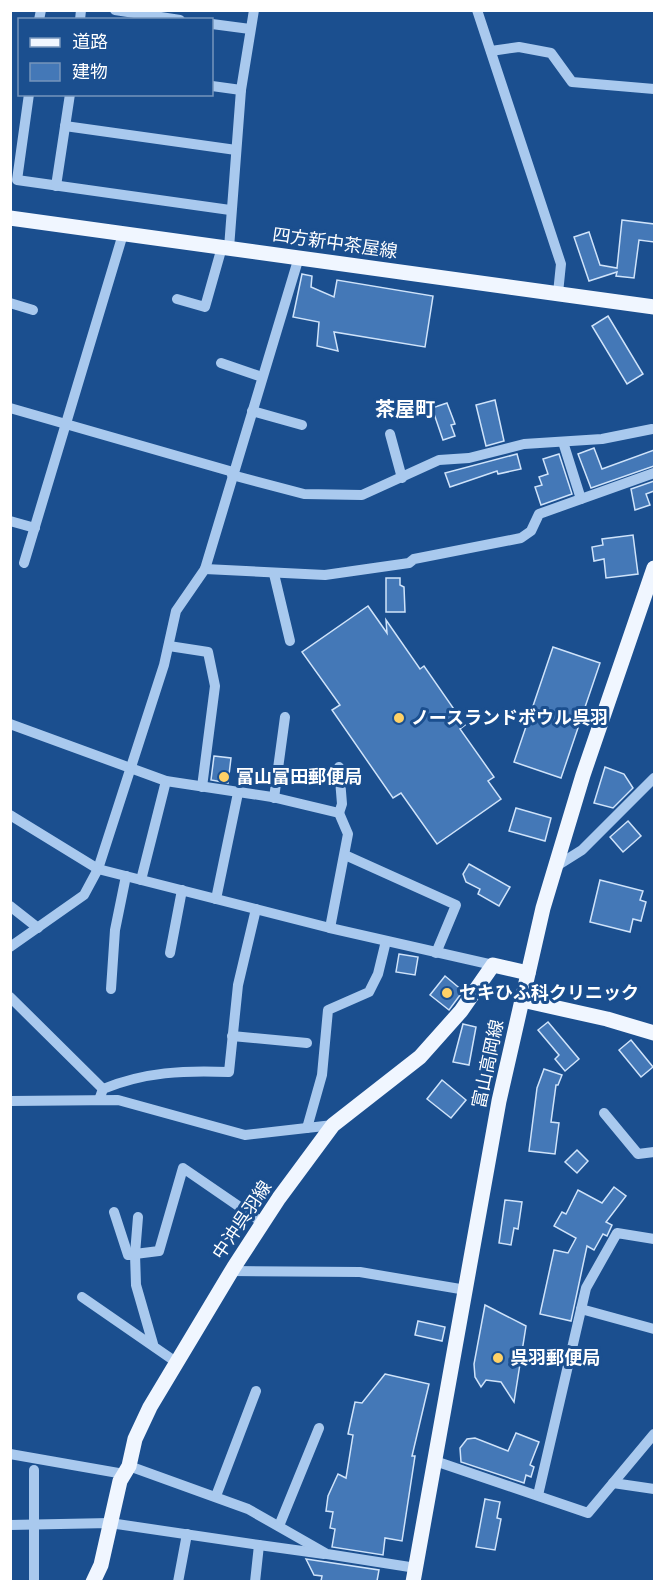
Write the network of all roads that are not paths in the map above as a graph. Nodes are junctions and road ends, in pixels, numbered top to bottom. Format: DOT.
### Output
graph roads {
  1 [pos="115,10"];
  2 [pos="254,10"];
  3 [pos="477,10"];
  4 [pos="167,18"];
  5 [pos="213,24"];
  6 [pos="250,29"];
  7 [pos="491,51"];
  8 [pos="213,86"];
  9 [pos="654,89"];
  10 [pos="241,90"];
  11 [pos="29,96"];
  12 [pos="70,96"];
  13 [pos="65,126"];
  14 [pos="236,150"];
  15 [pos="56,186"];
  16 [pos="230,210"];
  17 [pos="10,218"];
  18 [pos="123,234"];
  19 [pos="226,247"];
  20 [pos="299,257"];
  21 [pos="558,293"];
  22 [pos="177,299"];
  23 [pos="10,303"];
  24 [pos="654,307"];
  25 [pos="33,310"];
  26 [pos="220,363"];
  27 [pos="262,377"];
  28 [pos="10,408"];
  29 [pos="252,411"];
  30 [pos="66,424"];
  31 [pos="302,425"];
  32 [pos="652,429"];
  33 [pos="390,434"];
  34 [pos="563,442"];
  35 [pos="654,473"];
  36 [pos="232,474"];
  37 [pos="402,478"];
  38 [pos="580,500"];
  39 [pos="10,521"];
  40 [pos="35,528"];
  41 [pos="24,563"];
  42 [pos="654,567"];
  43 [pos="205,569"];
  44 [pos="274,574"];
  45 [pos="290,641"];
  46 [pos="169,646"];
  47 [pos="285,717"];
  48 [pos="10,724"];
  49 [pos="339,768"];
  50 [pos="130,770"];
  51 [pos="654,778"];
  52 [pos="166,781"];
  53 [pos="202,787"];
  54 [pos="238,793"];
  55 [pos="274,798"];
  56 [pos="339,813"];
  57 [pos="10,815"];
  58 [pos="345,855"];
  59 [pos="555,867"];
  60 [pos="98,869"];
  61 [pos="126,876"];
  62 [pos="141,880"];
  63 [pos="182,890"];
  64 [pos="216,899"];
  65 [pos="10,906"];
  66 [pos="256,909"];
  67 [pos="38,928"];
  68 [pos="330,928"];
  69 [pos="386,941"];
  70 [pos="10,947"];
  71 [pos="170,952"];
  72 [pos="436,953"];
  73 [pos="493,965"];
  74 [pos="528,974"];
  75 [pos="111,989"];
  76 [pos="10,998"];
  77 [pos="522,1000"];
  78 [pos="654,1033"];
  79 [pos="232,1036"];
  80 [pos="307,1043"];
  81 [pos="103,1089"];
  82 [pos="10,1101"];
  83 [pos="99,1101"];
  84 [pos="604,1113"];
  85 [pos="333,1125"];
  86 [pos="307,1128"];
  87 [pos="654,1152"];
  88 [pos="114,1212"];
  89 [pos="138,1217"];
  90 [pos="263,1223"];
  91 [pos="654,1239"];
  92 [pos="135,1254"];
  93 [pos="231,1271"];
  94 [pos="466,1290"];
  95 [pos="82,1298"];
  96 [pos="581,1309"];
  97 [pos="654,1329"];
  98 [pos="153,1344"];
  99 [pos="176,1362"];
  100 [pos="256,1391"];
  101 [pos="319,1428"];
  102 [pos="654,1434"];
  103 [pos="10,1454"];
  104 [pos="435,1461"];
  105 [pos="34,1470"];
  106 [pos="127,1470"];
  107 [pos="613,1483"];
  108 [pos="654,1489"];
  109 [pos="538,1495"];
  110 [pos="216,1496"];
  111 [pos="110,1523"];
  112 [pos="10,1525"];
  113 [pos="34,1525"];
  114 [pos="279,1526"];
  115 [pos="187,1534"];
  116 [pos="259,1545"];
  117 [pos="327,1554"];
  118 [pos="415,1575"];
  119 [pos="34,1581"];
  120 [pos="93,1581"];
  121 [pos="178,1581"];
  122 [pos="255,1581"];
  1 -- 4 [label="street"];
  2 -- 6 [label="street"];
  3 -- 7 [label="street"];
  5 -- 6 [label="street"];
  6 -- 10 [label="street"];
  7 -- 9 [label="street"];
  7 -- 21 [label="street"];
  8 -- 10 [label="street"];
  10 -- 14 [label="street"];
  11 -- 15 [label="street"];
  12 -- 13 [label="street"];
  13 -- 14 [label="street"];
  13 -- 15 [label="street"];
  14 -- 16 [label="street"];
  15 -- 16 [label="street"];
  16 -- 19 [label="street"];
  17 -- 18 [label="main road, 四方新中茶屋線"];
  18 -- 19 [label="main road, 四方新中茶屋線"];
  18 -- 30 [label="street"];
  19 -- 20 [label="main road, 四方新中茶屋線"];
  19 -- 22 [label="street"];
  20 -- 21 [label="main road, 四方新中茶屋線"];
  20 -- 27 [label="street"];
  21 -- 24 [label="main road, 四方新中茶屋線"];
  23 -- 25 [label="street"];
  26 -- 27 [label="street"];
  27 -- 29 [label="street"];
  28 -- 30 [label="street"];
  29 -- 31 [label="street"];
  29 -- 36 [label="street"];
  30 -- 36 [label="street"];
  30 -- 40 [label="street"];
  32 -- 34 [label="street"];
  33 -- 37 [label="street"];
  34 -- 37 [label="street"];
  34 -- 38 [label="street"];
  35 -- 38 [label="street"];
  36 -- 37 [label="street"];
  36 -- 43 [label="street"];
  38 -- 44 [label="street"];
  39 -- 40 [label="street"];
  40 -- 41 [label="street"];
  42 -- 59 [label="main road, 富山高岡線"];
  43 -- 44 [label="street"];
  43 -- 46 [label="street"];
  44 -- 45 [label="street"];
  46 -- 50 [label="street"];
  46 -- 53 [label="street"];
  47 -- 55 [label="street"];
  48 -- 50 [label="street"];
  49 -- 56 [label="street"];
  50 -- 52 [label="street"];
  50 -- 60 [label="street"];
  51 -- 59 [label="street"];
  52 -- 53 [label="street"];
  52 -- 62 [label="street"];
  53 -- 54 [label="street"];
  54 -- 55 [label="street"];
  54 -- 64 [label="street"];
  55 -- 56 [label="street"];
  56 -- 58 [label="street"];
  57 -- 60 [label="street"];
  58 -- 68 [label="street"];
  58 -- 72 [label="street"];
  59 -- 74 [label="main road, 富山高岡線"];
  60 -- 61 [label="street"];
  60 -- 67 [label="street"];
  61 -- 62 [label="street"];
  61 -- 75 [label="street"];
  62 -- 63 [label="street"];
  63 -- 64 [label="street"];
  63 -- 71 [label="street"];
  64 -- 66 [label="street"];
  65 -- 67 [label="street"];
  66 -- 68 [label="street"];
  66 -- 79 [label="street"];
  67 -- 70 [label="street"];
  68 -- 69 [label="street"];
  69 -- 72 [label="street"];
  69 -- 86 [label="street"];
  72 -- 73 [label="street"];
  73 -- 74 [label="main road"];
  73 -- 85 [label="main road, 中沖呉羽線"];
  74 -- 77 [label="main road, 富山高岡線"];
  76 -- 81 [label="street"];
  77 -- 78 [label="main road"];
  77 -- 94 [label="main road, 富山高岡線"];
  79 -- 80 [label="street"];
  79 -- 81 [label="street"];
  81 -- 83 [label="street"];
  82 -- 83 [label="street"];
  83 -- 86 [label="street"];
  84 -- 87 [label="street"];
  85 -- 86 [label="street"];
  85 -- 90 [label="main road, 中沖呉羽線"];
  88 -- 92 [label="street"];
  89 -- 92 [label="street"];
  90 -- 92 [label="street"];
  90 -- 93 [label="main road, 中沖呉羽線"];
  91 -- 96 [label="street"];
  92 -- 98 [label="street"];
  93 -- 94 [label="street"];
  93 -- 99 [label="main road, 中沖呉羽線"];
  94 -- 104 [label="main road, 富山高岡線"];
  95 -- 98 [label="street"];
  96 -- 97 [label="street"];
  96 -- 109 [label="street"];
  98 -- 99 [label="street"];
  99 -- 106 [label="main road, 中沖呉羽線"];
  100 -- 110 [label="street"];
  101 -- 114 [label="street"];
  102 -- 107 [label="street"];
  103 -- 106 [label="street"];
  104 -- 109 [label="street"];
  104 -- 118 [label="main road, 富山高岡線"];
  105 -- 113 [label="street"];
  106 -- 110 [label="street"];
  106 -- 111 [label="main road, 中沖呉羽線"];
  107 -- 108 [label="street"];
  107 -- 109 [label="street"];
  110 -- 114 [label="street"];
  111 -- 113 [label="street"];
  111 -- 115 [label="street"];
  111 -- 120 [label="main road, 中沖呉羽線"];
  112 -- 113 [label="street"];
  113 -- 119 [label="street"];
  114 -- 117 [label="street"];
  115 -- 116 [label="street"];
  115 -- 121 [label="street"];
  116 -- 117 [label="street"];
  116 -- 122 [label="street"];
  117 -- 118 [label="street"];
}
